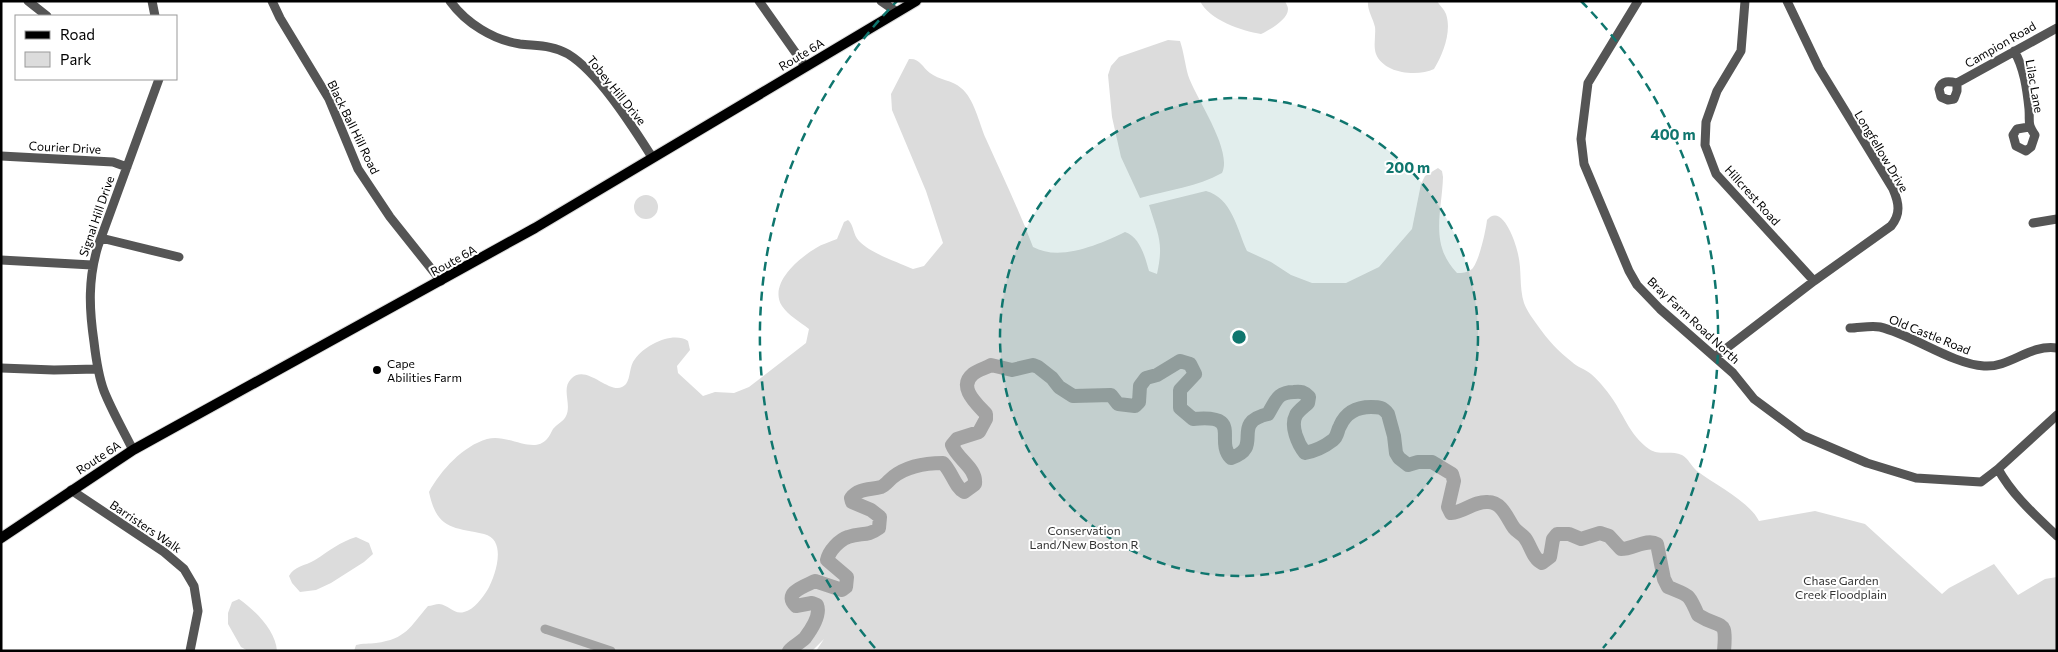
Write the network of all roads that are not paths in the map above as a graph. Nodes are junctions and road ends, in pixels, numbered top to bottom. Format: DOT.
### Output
graph roads {
  1 [pos="28,1"];
  2 [pos="152,1"];
  3 [pos="272,1"];
  4 [pos="450,1"];
  5 [pos="759,1"];
  6 [pos="881,1"];
  7 [pos="916,1"];
  8 [pos="1638,1"];
  9 [pos="1745,1"];
  10 [pos="1786,1"];
  11 [pos="897,12"];
  12 [pos="46,15"];
  13 [pos="155,15"];
  14 [pos="2057,28"];
  15 [pos="2014,51"];
  16 [pos="805,66"];
  17 [pos="159,80"];
  18 [pos="1957,83"];
  19 [pos="2029,127"];
  20 [pos="1,156"];
  21 [pos="652,156"];
  22 [pos="127,167"];
  23 [pos="2057,218"];
  24 [pos="2033,223"];
  25 [pos="101,238"];
  26 [pos="179,256"];
  27 [pos="1,260"];
  28 [pos="92,265"];
  29 [pos="440,281"];
  30 [pos="1814,281"];
  31 [pos="1850,328"];
  32 [pos="2057,348"];
  33 [pos="1715,357"];
  34 [pos="1,368"];
  35 [pos="97,369"];
  36 [pos="2057,415"];
  37 [pos="133,450"];
  38 [pos="1998,469"];
  39 [pos="71,490"];
  40 [pos="2057,536"];
  41 [pos="1,538"];
  42 [pos="190,651"];
  1 -- 12 [label="street"];
  2 -- 13 [label="street"];
  3 -- 29 [label="street, Black Ball Hill Road"];
  4 -- 21 [label="street, Tobey Hill Drive"];
  5 -- 16 [label="street"];
  6 -- 11 [label="street"];
  7 -- 11 [label="main road, Route 6A"];
  8 -- 33 [label="street, Bray Farm Road North"];
  9 -- 30 [label="street, Hillcrest Road"];
  10 -- 30 [label="street, Longfellow Drive"];
  11 -- 16 [label="main road, Route 6A"];
  14 -- 15 [label="street, Campion Road"];
  15 -- 18 [label="street, Campion Road"];
  15 -- 19 [label="street, Lilac Lane"];
  16 -- 21 [label="main road, Route 6A"];
  17 -- 22 [label="street, Signal Hill Drive"];
  20 -- 22 [label="street, Courier Drive"];
  21 -- 29 [label="main road, Route 6A"];
  22 -- 25 [label="street, Signal Hill Drive"];
  23 -- 24 [label="street"];
  25 -- 26 [label="street"];
  25 -- 28 [label="street, Signal Hill Drive"];
  27 -- 28 [label="street"];
  28 -- 35 [label="street, Signal Hill Drive"];
  29 -- 37 [label="main road, Route 6A"];
  30 -- 33 [label="street, Longfellow Drive"];
  31 -- 32 [label="street, Old Castle Road"];
  33 -- 38 [label="street, Bray Farm Road North"];
  34 -- 35 [label="street"];
  35 -- 37 [label="street, Signal Hill Drive"];
  36 -- 38 [label="street"];
  37 -- 39 [label="main road, Route 6A"];
  38 -- 40 [label="street"];
  39 -- 41 [label="main road, Route 6A"];
  39 -- 42 [label="street, Barristers Walk"];
}
